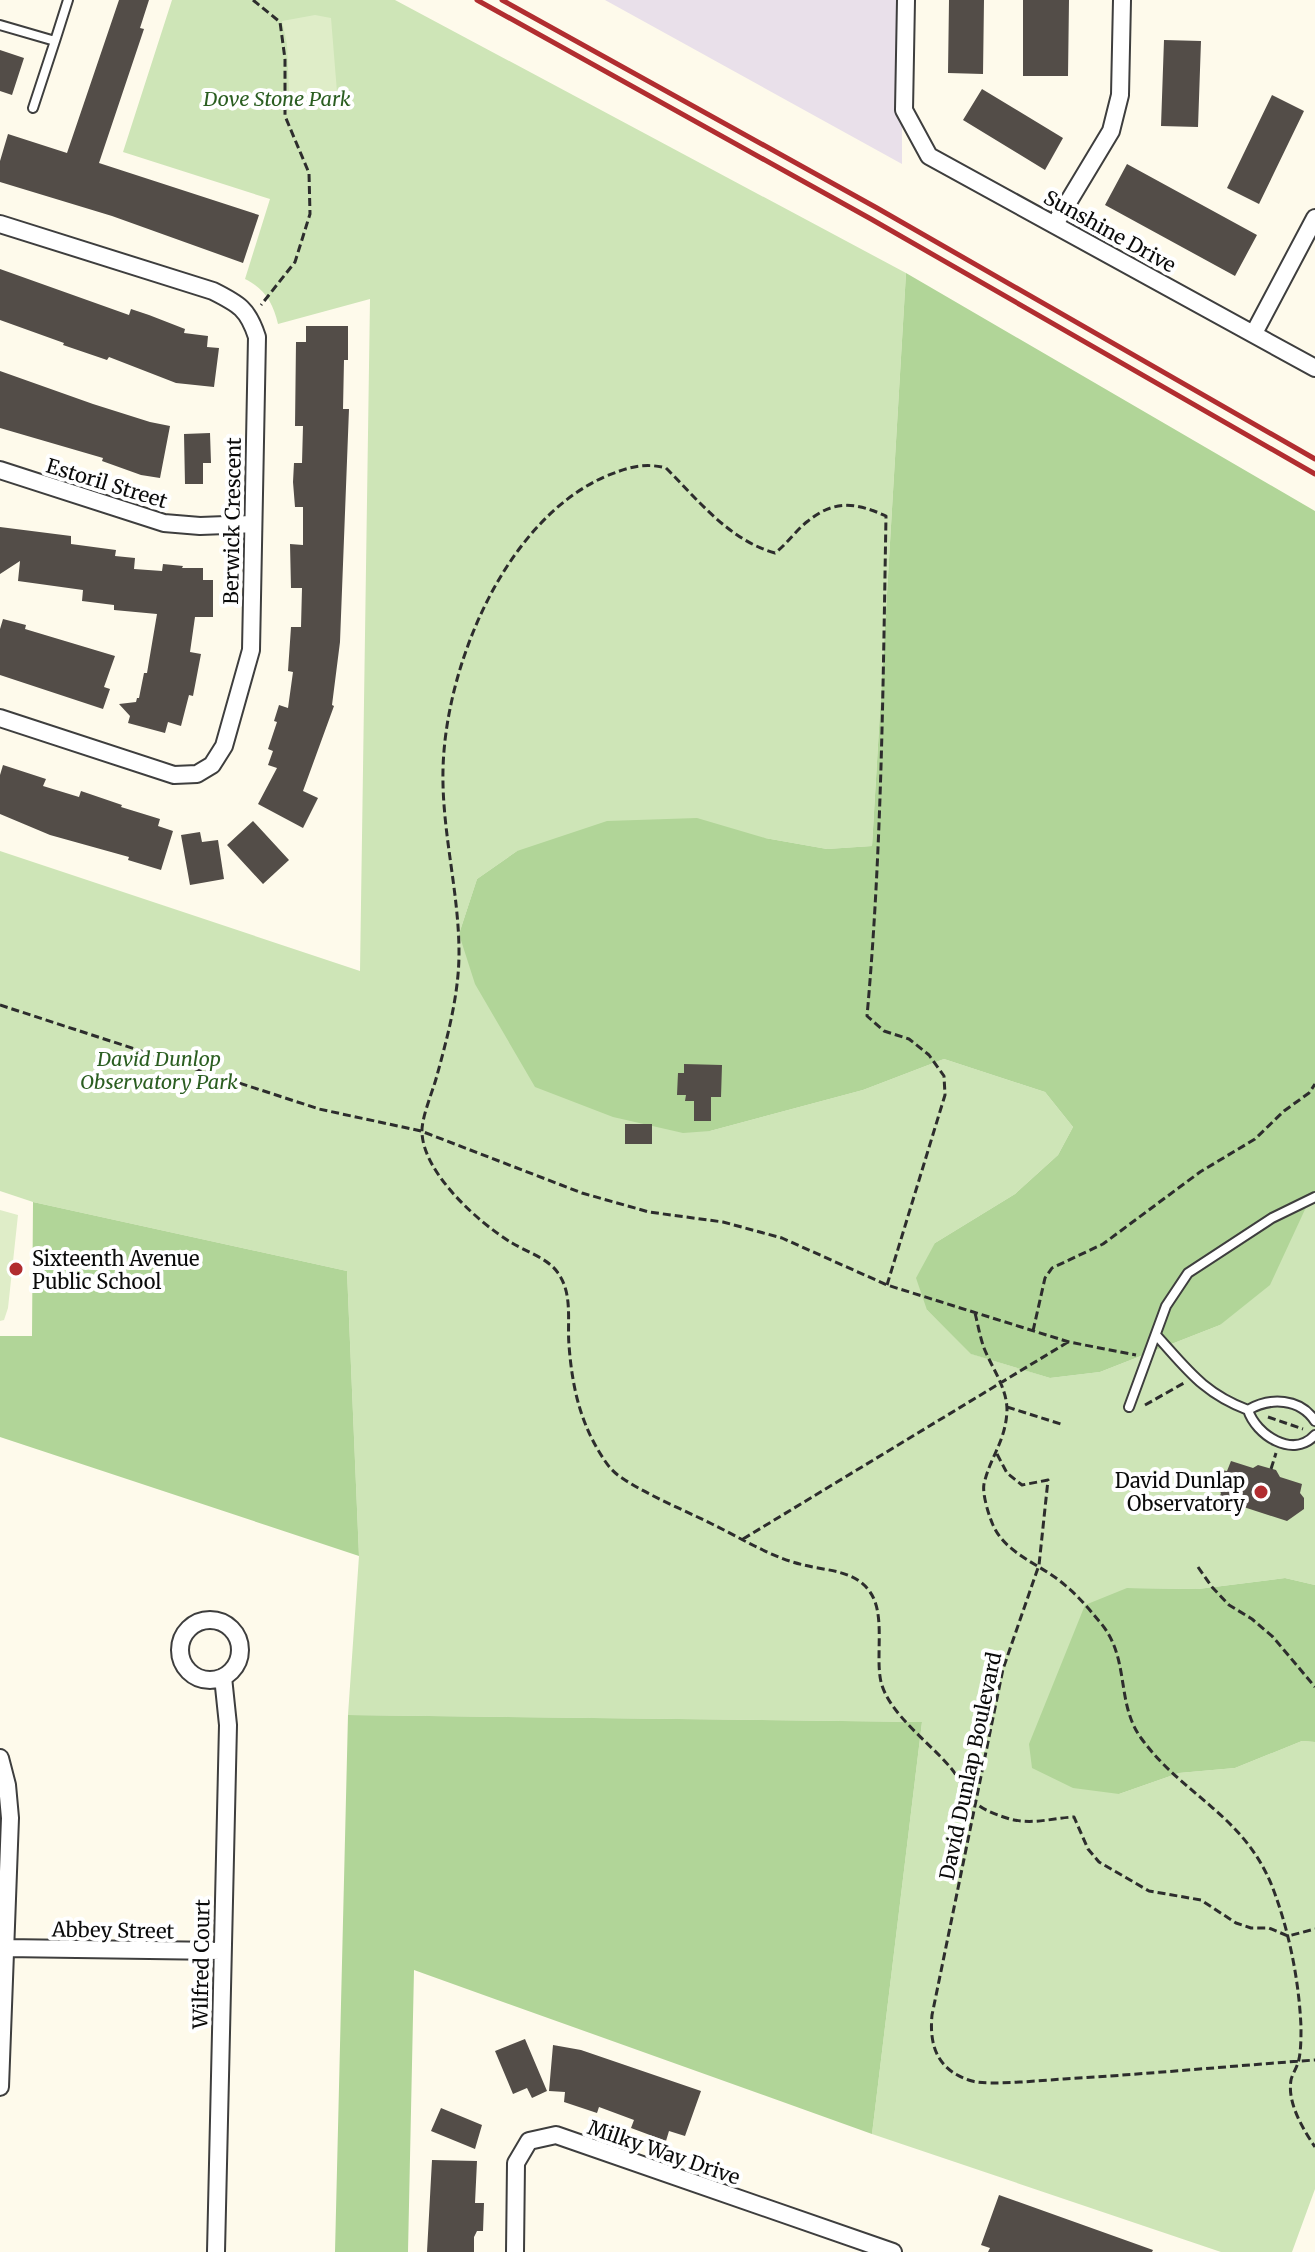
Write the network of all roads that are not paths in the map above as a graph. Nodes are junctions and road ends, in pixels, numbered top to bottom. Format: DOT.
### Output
graph roads {
  1 [pos="68,0"];
  2 [pos="906,0"];
  3 [pos="1122,0"];
  4 [pos="0,25"];
  5 [pos="55,41"];
  6 [pos="33,108"];
  7 [pos="1315,218"];
  8 [pos="0,224"];
  9 [pos="1055,224"];
  10 [pos="1254,333"];
  11 [pos="1315,368"];
  12 [pos="0,470"];
  13 [pos="252,524"];
  14 [pos="0,718"];
  15 [pos="1315,1197"];
  16 [pos="1156,1335"];
  17 [pos="1129,1407"];
  18 [pos="1248,1410"];
  19 [pos="1315,1421"];
  20 [pos="1315,1434"];
  21 [pos="223,1677"];
  22 [pos="0,1758"];
  23 [pos="5,1948"];
  24 [pos="221,1951"];
  25 [pos="0,2087"];
  26 [pos="216,2252"];
  27 [pos="515,2252"];
  28 [pos="893,2252"];
  1 -- 5 [label="lane"];
  2 -- 9 [label="street, Sunshine Drive"];
  3 -- 9 [label="street"];
  4 -- 5 [label="lane"];
  5 -- 6 [label="lane"];
  7 -- 10 [label="street"];
  8 -- 13 [label="street, Berwick Crescent"];
  9 -- 10 [label="street, Sunshine Drive"];
  10 -- 11 [label="street, Sunshine Drive"];
  12 -- 13 [label="street, Estoril Street"];
  13 -- 14 [label="street, Berwick Crescent"];
  15 -- 16 [label="lane"];
  16 -- 17 [label="lane"];
  16 -- 18 [label="lane"];
  18 -- 19 [label="lane"];
  18 -- 20 [label="lane"];
  21 -- 24 [label="street, Wilfred Court"];
  22 -- 23 [label="street"];
  23 -- 24 [label="street, Abbey Street"];
  23 -- 25 [label="street"];
  24 -- 26 [label="street, Wilfred Court"];
  27 -- 28 [label="street, Milky Way Drive"];
}
